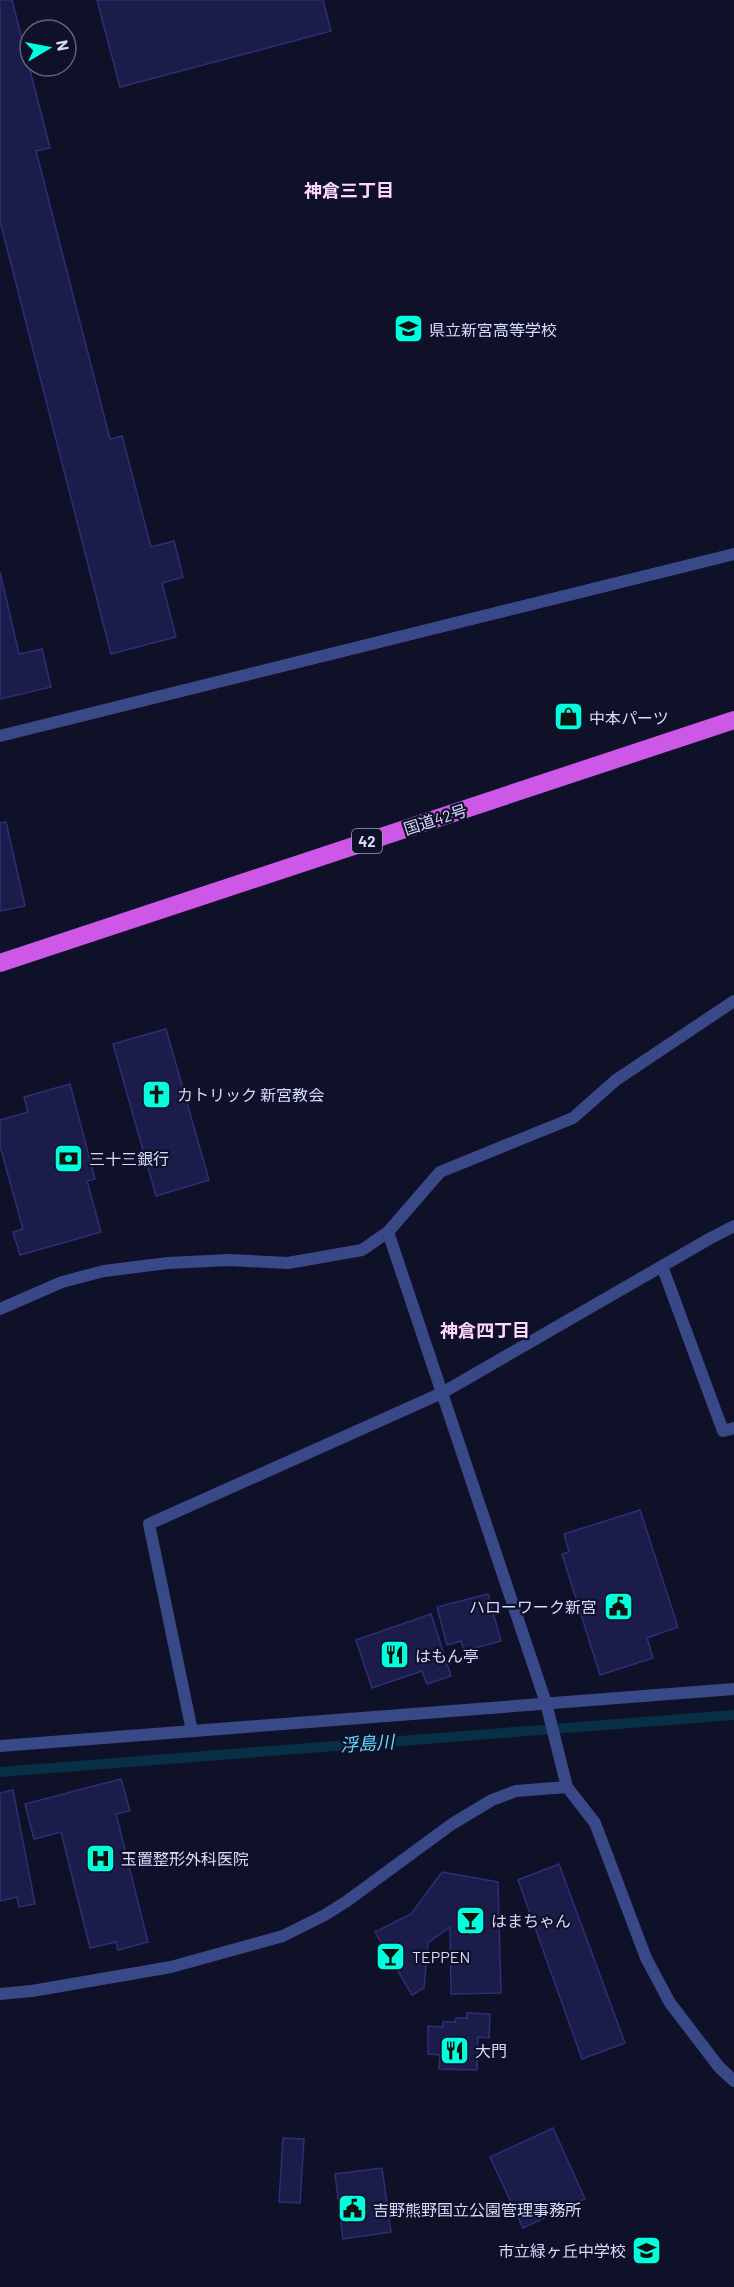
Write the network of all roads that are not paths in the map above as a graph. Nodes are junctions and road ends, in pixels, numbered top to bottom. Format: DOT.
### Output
graph roads {
  1 [pos="734,554"];
  2 [pos="734,720"];
  3 [pos="0,736"];
  4 [pos="0,963"];
  5 [pos="734,1001"];
  6 [pos="734,1226"];
  7 [pos="388,1232"];
  8 [pos="662,1266"];
  9 [pos="0,1309"];
  10 [pos="442,1393"];
  11 [pos="734,1428"];
  12 [pos="734,1689"];
  13 [pos="546,1703"];
  14 [pos="192,1731"];
  15 [pos="0,1746"];
  16 [pos="567,1787"];
  17 [pos="0,1994"];
  18 [pos="734,2081"];
  1 -- 3 [label="street"];
  2 -- 4 [label="highway, 国道42号 / 42"];
  5 -- 7 [label="street"];
  6 -- 8 [label="street"];
  7 -- 9 [label="street"];
  7 -- 10 [label="street"];
  8 -- 10 [label="street"];
  8 -- 11 [label="street"];
  10 -- 13 [label="street"];
  10 -- 14 [label="street"];
  12 -- 13 [label="street"];
  13 -- 14 [label="street"];
  13 -- 16 [label="street"];
  14 -- 15 [label="street"];
  16 -- 17 [label="street"];
  16 -- 18 [label="street"];
}
